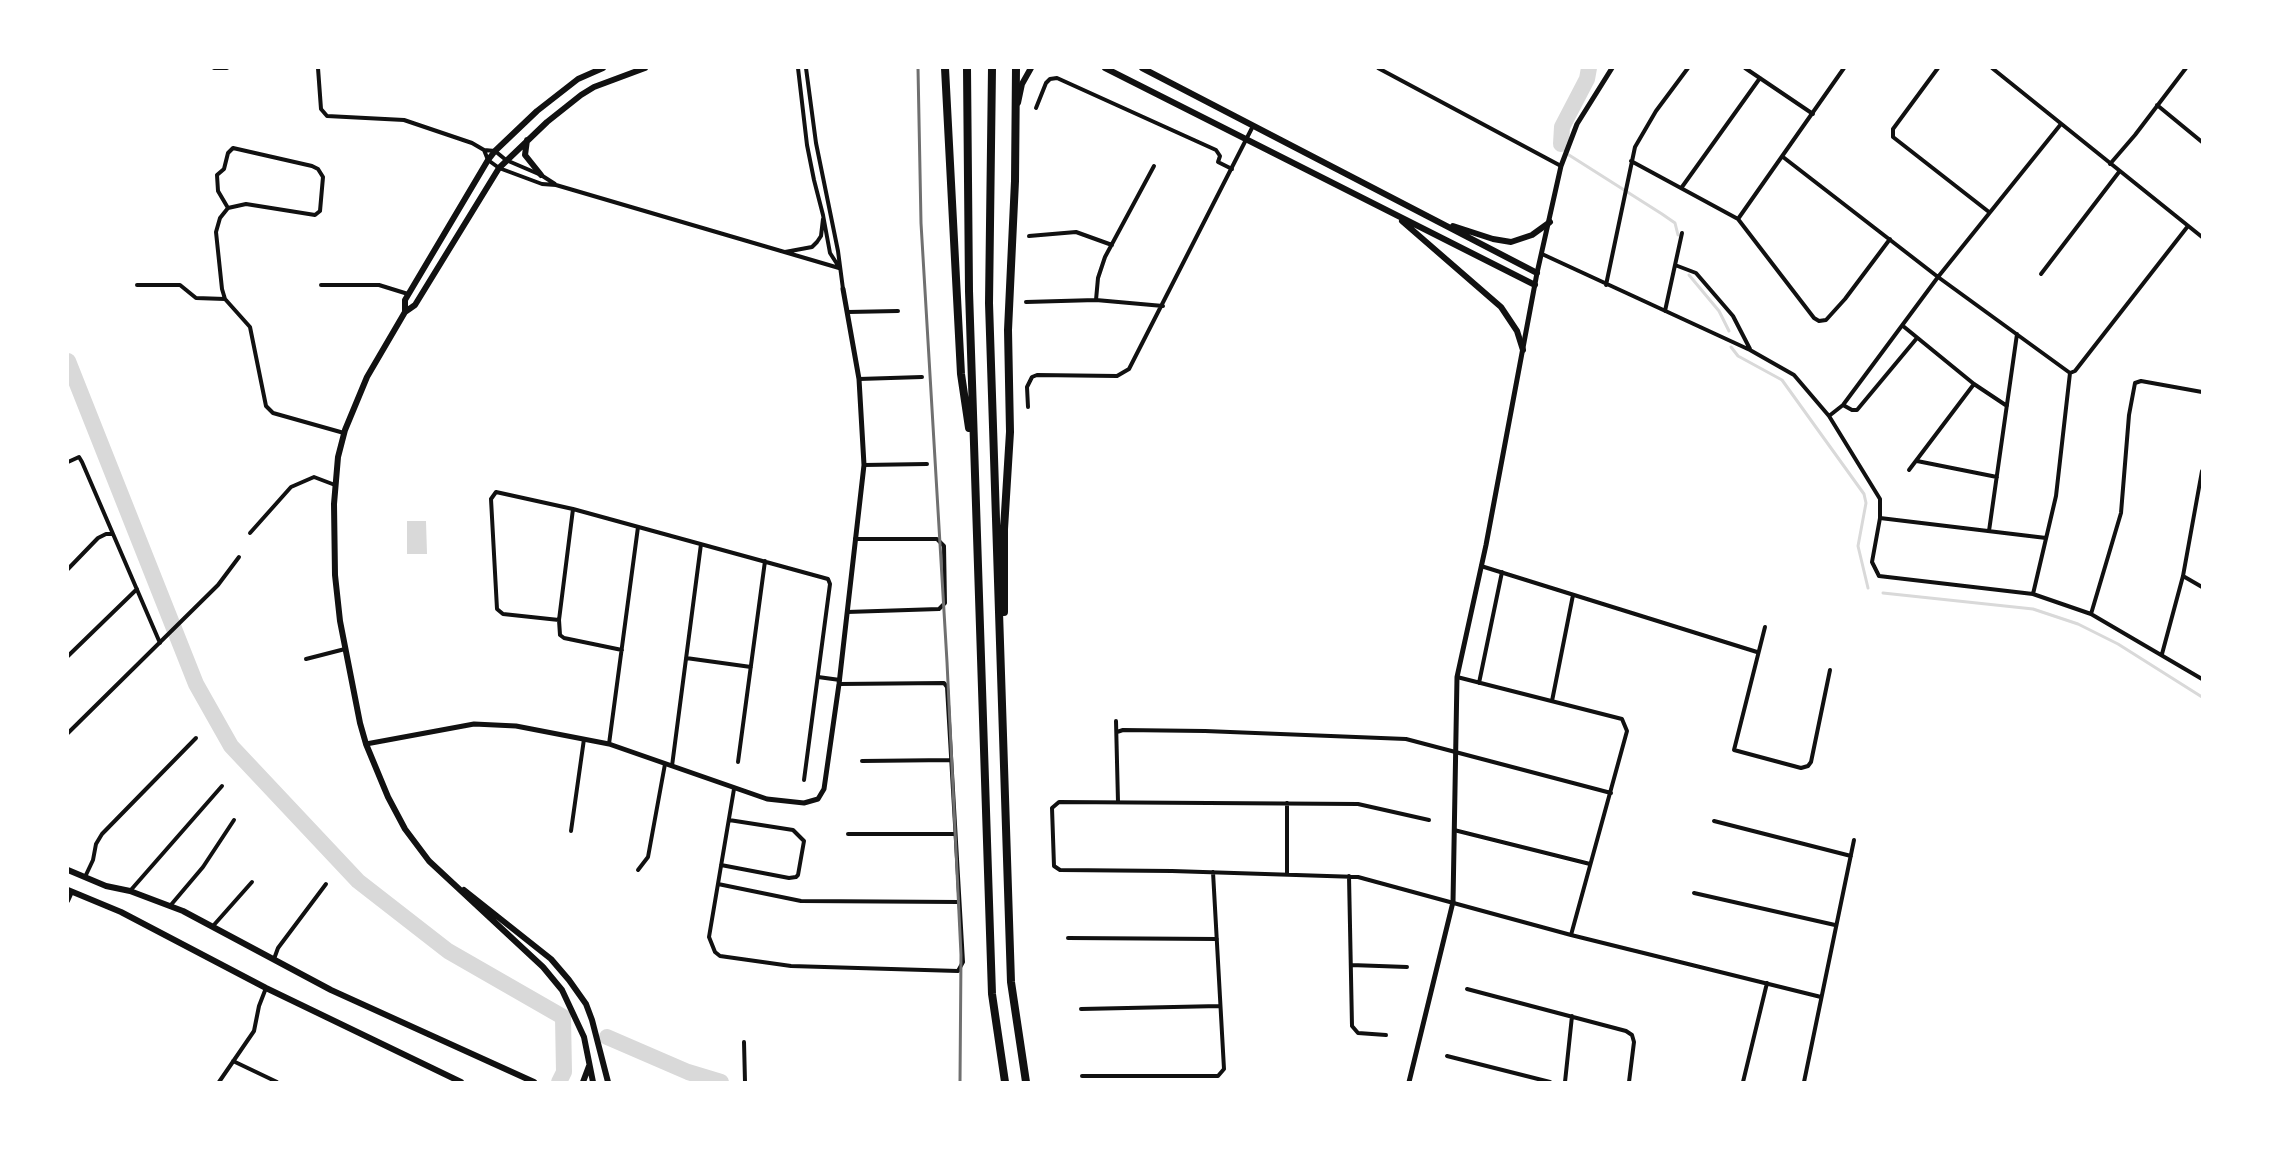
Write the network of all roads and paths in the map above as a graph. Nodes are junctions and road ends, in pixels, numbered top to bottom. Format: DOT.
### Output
graph roads {
  1 [pos="214,68"];
  2 [pos="227,68"];
  3 [pos="318,68"];
  4 [pos="603,68"];
  5 [pos="645,68"];
  6 [pos="798,68"];
  7 [pos="806,68"];
  8 [pos="939,68"];
  9 [pos="945,68"];
  10 [pos="967,68"];
  11 [pos="992,68"];
  12 [pos="1016,68"];
  13 [pos="1031,68"];
  14 [pos="1100,68"];
  15 [pos="1142,68"];
  16 [pos="1378,68"];
  17 [pos="1612,68"];
  18 [pos="1688,68"];
  19 [pos="1745,68"];
  20 [pos="1844,68"];
  21 [pos="1938,68"];
  22 [pos="1992,68"];
  23 [pos="2186,68"];
  24 [pos="1108,69"];
  25 [pos="1385,69"];
  26 [pos="1760,78"];
  27 [pos="945,87"];
  28 [pos="2157,105"];
  29 [pos="1036,108"];
  30 [pos="1016,109"];
  31 [pos="1813,114"];
  32 [pos="2061,124"];
  33 [pos="1254,126"];
  34 [pos="527,140"];
  35 [pos="1247,140"];
  36 [pos="2202,142"];
  37 [pos="484,150"];
  38 [pos="495,151"];
  39 [pos="1783,157"];
  40 [pos="488,160"];
  41 [pos="506,160"];
  42 [pos="1630,161"];
  43 [pos="2110,164"];
  44 [pos="1154,166"];
  45 [pos="1561,166"];
  46 [pos="499,168"];
  47 [pos="1232,169"];
  48 [pos="2120,172"];
  49 [pos="541,175"];
  50 [pos="556,185"];
  51 [pos="1682,187"];
  52 [pos="228,208"];
  53 [pos="1989,212"];
  54 [pos="823,214"];
  55 [pos="1394,214"];
  56 [pos="1738,219"];
  57 [pos="1435,220"];
  58 [pos="1550,222"];
  59 [pos="2188,226"];
  60 [pos="1682,233"];
  61 [pos="1029,236"];
  62 [pos="2202,237"];
  63 [pos="1890,239"];
  64 [pos="1112,245"];
  65 [pos="784,252"];
  66 [pos="1542,254"];
  67 [pos="1675,265"];
  68 [pos="839,268"];
  69 [pos="1537,273"];
  70 [pos="2041,274"];
  71 [pos="1938,277"];
  72 [pos="136,285"];
  73 [pos="321,285"];
  74 [pos="1534,285"];
  75 [pos="1606,285"];
  76 [pos="843,289"];
  77 [pos="409,294"];
  78 [pos="225,299"];
  79 [pos="1096,300"];
  80 [pos="1026,302"];
  81 [pos="1163,306"];
  82 [pos="898,311"];
  83 [pos="1665,311"];
  84 [pos="405,312"];
  85 [pos="848,312"];
  86 [pos="1903,326"];
  87 [pos="2017,334"];
  88 [pos="1917,338"];
  89 [pos="1523,350"];
  90 [pos="1750,350"];
  91 [pos="2070,373"];
  92 [pos="922,377"];
  93 [pos="859,379"];
  94 [pos="1974,384"];
  95 [pos="2202,392"];
  96 [pos="1843,405"];
  97 [pos="2007,406"];
  98 [pos="1028,407"];
  99 [pos="1829,416"];
  100 [pos="344,433"];
  101 [pos="1917,461"];
  102 [pos="68,462"];
  103 [pos="927,464"];
  104 [pos="864,465"];
  105 [pos="974,465"];
  106 [pos="1910,470"];
  107 [pos="2202,471"];
  108 [pos="1997,477"];
  109 [pos="335,485"];
  110 [pos="2201,494"];
  111 [pos="573,509"];
  112 [pos="1880,518"];
  113 [pos="638,527"];
  114 [pos="1989,531"];
  115 [pos="250,533"];
  116 [pos="113,534"];
  117 [pos="2046,538"];
  118 [pos="855,539"];
  119 [pos="701,544"];
  120 [pos="240,557"];
  121 [pos="765,561"];
  122 [pos="1481,566"];
  123 [pos="68,569"];
  124 [pos="1502,572"];
  125 [pos="2183,576"];
  126 [pos="2202,587"];
  127 [pos="137,589"];
  128 [pos="2033,594"];
  129 [pos="1573,595"];
  130 [pos="847,612"];
  131 [pos="2091,614"];
  132 [pos="559,620"];
  133 [pos="1765,627"];
  134 [pos="161,641"];
  135 [pos="345,649"];
  136 [pos="622,650"];
  137 [pos="1000,652"];
  138 [pos="1757,652"];
  139 [pos="2162,654"];
  140 [pos="68,656"];
  141 [pos="686,658"];
  142 [pos="306,659"];
  143 [pos="751,667"];
  144 [pos="1830,670"];
  145 [pos="818,677"];
  146 [pos="1457,677"];
  147 [pos="2202,679"];
  148 [pos="840,682"];
  149 [pos="1479,683"];
  150 [pos="1552,702"];
  151 [pos="1116,721"];
  152 [pos="1118,732"];
  153 [pos="68,733"];
  154 [pos="196,738"];
  155 [pos="584,738"];
  156 [pos="366,744"];
  157 [pos="609,744"];
  158 [pos="1456,753"];
  159 [pos="951,760"];
  160 [pos="862,761"];
  161 [pos="738,762"];
  162 [pos="665,764"];
  163 [pos="672,766"];
  164 [pos="804,780"];
  165 [pos="222,786"];
  166 [pos="734,789"];
  167 [pos="1611,793"];
  168 [pos="1118,802"];
  169 [pos="1287,804"];
  170 [pos="234,820"];
  171 [pos="729,820"];
  172 [pos="1429,820"];
  173 [pos="1714,821"];
  174 [pos="1454,830"];
  175 [pos="571,831"];
  176 [pos="848,834"];
  177 [pos="955,834"];
  178 [pos="1854,840"];
  179 [pos="1851,856"];
  180 [pos="1590,864"];
  181 [pos="721,865"];
  182 [pos="68,870"];
  183 [pos="638,870"];
  184 [pos="1213,872"];
  185 [pos="442,873"];
  186 [pos="1287,874"];
  187 [pos="1349,876"];
  188 [pos="85,877"];
  189 [pos="252,882"];
  190 [pos="326,884"];
  191 [pos="718,884"];
  192 [pos="70,890"];
  193 [pos="130,891"];
  194 [pos="1694,893"];
  195 [pos="68,901"];
  196 [pos="959,902"];
  197 [pos="1453,902"];
  198 [pos="170,906"];
  199 [pos="213,926"];
  200 [pos="1835,926"];
  201 [pos="1572,935"];
  202 [pos="1068,939"];
  203 [pos="1216,939"];
  204 [pos="274,959"];
  205 [pos="1351,965"];
  206 [pos="1407,967"];
  207 [pos="1767,983"];
  208 [pos="266,988"];
  209 [pos="1467,989"];
  210 [pos="1821,997"];
  211 [pos="1220,1006"];
  212 [pos="1081,1009"];
  213 [pos="1572,1016"];
  214 [pos="1386,1035"];
  215 [pos="744,1042"];
  216 [pos="1447,1056"];
  217 [pos="233,1061"];
  218 [pos="590,1064"];
  219 [pos="1082,1076"];
  220 [pos="745,1080"];
  221 [pos="532,1082"];
  222 [pos="219,1083"];
  223 [pos="277,1083"];
  224 [pos="461,1083"];
  225 [pos="583,1083"];
  226 [pos="593,1083"];
  227 [pos="608,1083"];
  228 [pos="1005,1083"];
  229 [pos="1028,1083"];
  230 [pos="1409,1083"];
  231 [pos="1550,1083"];
  232 [pos="1565,1083"];
  233 [pos="1629,1083"];
  234 [pos="1743,1083"];
  235 [pos="1804,1083"];
  1 -- 2 [label="street"];
  3 -- 37 [label="street"];
  4 -- 38 [label="main road"];
  5 -- 34 [label="main road"];
  6 -- 54 [label="street"];
  7 -- 68 [label="street"];
  8 -- 27 [label="highway"];
  9 -- 27 [label="highway"];
  10 -- 105 [label="highway"];
  11 -- 137 [label="highway"];
  12 -- 30 [label="highway"];
  13 -- 30 [label="main road"];
  14 -- 24 [label="main road"];
  15 -- 33 [label="main road"];
  16 -- 25 [label="street"];
  17 -- 45 [label="street"];
  18 -- 42 [label="street"];
  19 -- 26 [label="street"];
  20 -- 31 [label="street"];
  21 -- 53 [label="street"];
  22 -- 32 [label="street"];
  23 -- 28 [label="street"];
  24 -- 35 [label="main road"];
  25 -- 45 [label="street"];
  26 -- 31 [label="street"];
  26 -- 51 [label="street"];
  27 -- 105 [label="highway"];
  28 -- 36 [label="street"];
  28 -- 43 [label="street"];
  29 -- 47 [label="street"];
  30 -- 137 [label="highway"];
  31 -- 39 [label="street"];
  32 -- 43 [label="street"];
  32 -- 53 [label="street"];
  33 -- 35 [label="street"];
  33 -- 57 [label="main road"];
  34 -- 41 [label="main road"];
  34 -- 49 [label="main road"];
  35 -- 47 [label="street"];
  35 -- 55 [label="main road"];
  37 -- 38 [label="street"];
  37 -- 40 [label="street"];
  38 -- 40 [label="main road"];
  38 -- 41 [label="street"];
  39 -- 56 [label="street"];
  39 -- 63 [label="street"];
  40 -- 46 [label="street"];
  40 -- 77 [label="main road"];
  41 -- 46 [label="main road"];
  41 -- 49 [label="street"];
  42 -- 51 [label="street"];
  42 -- 75 [label="street"];
  43 -- 48 [label="street"];
  44 -- 64 [label="street"];
  45 -- 58 [label="street"];
  46 -- 50 [label="street"];
  46 -- 84 [label="main road"];
  47 -- 81 [label="street"];
  48 -- 59 [label="street"];
  48 -- 70 [label="street"];
  49 -- 50 [label="street"];
  50 -- 65 [label="street"];
  51 -- 56 [label="street"];
  52 -- 52 [label="street"];
  52 -- 78 [label="street"];
  53 -- 71 [label="street"];
  54 -- 65 [label="street"];
  54 -- 68 [label="street"];
  55 -- 74 [label="main road"];
  55 -- 89 [label="main road"];
  56 -- 63 [label="street"];
  57 -- 58 [label="main road"];
  57 -- 69 [label="main road"];
  58 -- 66 [label="street"];
  59 -- 62 [label="street"];
  59 -- 91 [label="street"];
  60 -- 67 [label="street"];
  61 -- 64 [label="street"];
  63 -- 71 [label="street"];
  64 -- 79 [label="street"];
  65 -- 68 [label="street"];
  66 -- 69 [label="street"];
  66 -- 75 [label="street"];
  67 -- 83 [label="street"];
  67 -- 90 [label="street"];
  68 -- 76 [label="street"];
  69 -- 74 [label="street"];
  71 -- 86 [label="street"];
  71 -- 87 [label="street"];
  72 -- 78 [label="street"];
  73 -- 77 [label="street"];
  74 -- 89 [label="street"];
  75 -- 83 [label="street"];
  76 -- 85 [label="street"];
  77 -- 84 [label="main road"];
  78 -- 100 [label="street"];
  79 -- 80 [label="street"];
  79 -- 81 [label="street"];
  81 -- 98 [label="street"];
  82 -- 85 [label="street"];
  83 -- 90 [label="street"];
  84 -- 100 [label="main road"];
  85 -- 93 [label="street"];
  86 -- 88 [label="street"];
  86 -- 96 [label="street"];
  87 -- 91 [label="street"];
  87 -- 97 [label="street"];
  88 -- 94 [label="street"];
  88 -- 96 [label="street"];
  89 -- 122 [label="street"];
  90 -- 99 [label="street"];
  91 -- 117 [label="street"];
  92 -- 93 [label="street"];
  93 -- 104 [label="street"];
  94 -- 97 [label="street"];
  94 -- 101 [label="street"];
  95 -- 131 [label="street"];
  96 -- 99 [label="street"];
  97 -- 108 [label="street"];
  99 -- 112 [label="street"];
  100 -- 109 [label="main road"];
  101 -- 106 [label="street"];
  101 -- 108 [label="street"];
  102 -- 116 [label="street"];
  103 -- 104 [label="street"];
  104 -- 118 [label="street"];
  105 -- 228 [label="highway"];
  107 -- 110 [label="street"];
  108 -- 114 [label="street"];
  109 -- 115 [label="street"];
  109 -- 135 [label="main road"];
  110 -- 125 [label="street"];
  111 -- 113 [label="street"];
  111 -- 132 [label="street"];
  111 -- 132 [label="street"];
  112 -- 114 [label="street"];
  112 -- 128 [label="street"];
  113 -- 119 [label="street"];
  113 -- 136 [label="street"];
  114 -- 117 [label="street"];
  116 -- 123 [label="street"];
  116 -- 127 [label="street"];
  117 -- 128 [label="street"];
  118 -- 130 [label="street"];
  118 -- 130 [label="street"];
  119 -- 121 [label="street"];
  119 -- 141 [label="street"];
  120 -- 134 [label="street"];
  121 -- 143 [label="street"];
  121 -- 145 [label="street"];
  122 -- 124 [label="street"];
  122 -- 146 [label="street"];
  124 -- 129 [label="street"];
  124 -- 149 [label="street"];
  125 -- 126 [label="street"];
  125 -- 139 [label="street"];
  127 -- 134 [label="street"];
  127 -- 140 [label="street"];
  128 -- 131 [label="street"];
  129 -- 138 [label="street"];
  129 -- 150 [label="street"];
  130 -- 148 [label="street"];
  131 -- 139 [label="street"];
  132 -- 136 [label="street"];
  133 -- 138 [label="street"];
  134 -- 153 [label="street"];
  135 -- 142 [label="street"];
  135 -- 156 [label="main road"];
  136 -- 157 [label="street"];
  137 -- 229 [label="highway"];
  138 -- 144 [label="street"];
  139 -- 147 [label="street"];
  141 -- 143 [label="street"];
  141 -- 163 [label="street"];
  143 -- 161 [label="street"];
  145 -- 148 [label="street"];
  145 -- 164 [label="street"];
  146 -- 149 [label="street"];
  146 -- 158 [label="street"];
  148 -- 159 [label="street"];
  148 -- 166 [label="street"];
  149 -- 150 [label="street"];
  150 -- 167 [label="street"];
  151 -- 152 [label="street"];
  152 -- 158 [label="street"];
  152 -- 168 [label="street"];
  154 -- 188 [label="street"];
  155 -- 156 [label="street"];
  155 -- 157 [label="street"];
  155 -- 175 [label="street"];
  156 -- 185 [label="main road"];
  157 -- 162 [label="street"];
  158 -- 167 [label="street"];
  158 -- 174 [label="street"];
  159 -- 160 [label="street"];
  159 -- 177 [label="street"];
  162 -- 163 [label="street"];
  162 -- 183 [label="street"];
  163 -- 166 [label="street"];
  165 -- 193 [label="street"];
  166 -- 171 [label="street"];
  167 -- 180 [label="street"];
  168 -- 169 [label="street"];
  168 -- 184 [label="street"];
  169 -- 172 [label="street"];
  169 -- 186 [label="street"];
  170 -- 198 [label="street"];
  171 -- 181 [label="street"];
  171 -- 181 [label="street"];
  173 -- 179 [label="street"];
  174 -- 180 [label="street"];
  174 -- 197 [label="street"];
  176 -- 177 [label="street"];
  177 -- 196 [label="street"];
  178 -- 179 [label="street"];
  179 -- 200 [label="street"];
  180 -- 201 [label="street"];
  181 -- 191 [label="street"];
  182 -- 188 [label="main road"];
  184 -- 186 [label="street"];
  184 -- 203 [label="street"];
  185 -- 218 [label="main road"];
  185 -- 227 [label="main road"];
  186 -- 187 [label="street"];
  187 -- 197 [label="street"];
  187 -- 205 [label="street"];
  188 -- 193 [label="main road"];
  189 -- 199 [label="street"];
  190 -- 204 [label="street"];
  191 -- 196 [label="street"];
  191 -- 196 [label="street"];
  192 -- 195 [label="street"];
  192 -- 208 [label="main road"];
  193 -- 198 [label="main road"];
  194 -- 200 [label="street"];
  197 -- 201 [label="street"];
  197 -- 230 [label="street"];
  198 -- 199 [label="main road"];
  199 -- 204 [label="main road"];
  200 -- 210 [label="street"];
  201 -- 207 [label="street"];
  202 -- 203 [label="street"];
  203 -- 211 [label="street"];
  204 -- 221 [label="main road"];
  205 -- 206 [label="street"];
  205 -- 214 [label="street"];
  207 -- 210 [label="street"];
  207 -- 234 [label="street"];
  208 -- 217 [label="street"];
  208 -- 224 [label="main road"];
  209 -- 213 [label="street"];
  210 -- 235 [label="street"];
  211 -- 212 [label="street"];
  211 -- 219 [label="street"];
  213 -- 232 [label="street"];
  213 -- 233 [label="street"];
  215 -- 220 [label="street"];
  216 -- 231 [label="street"];
  217 -- 222 [label="street"];
  217 -- 223 [label="street"];
  218 -- 225 [label="main road"];
  218 -- 226 [label="main road"];
}
